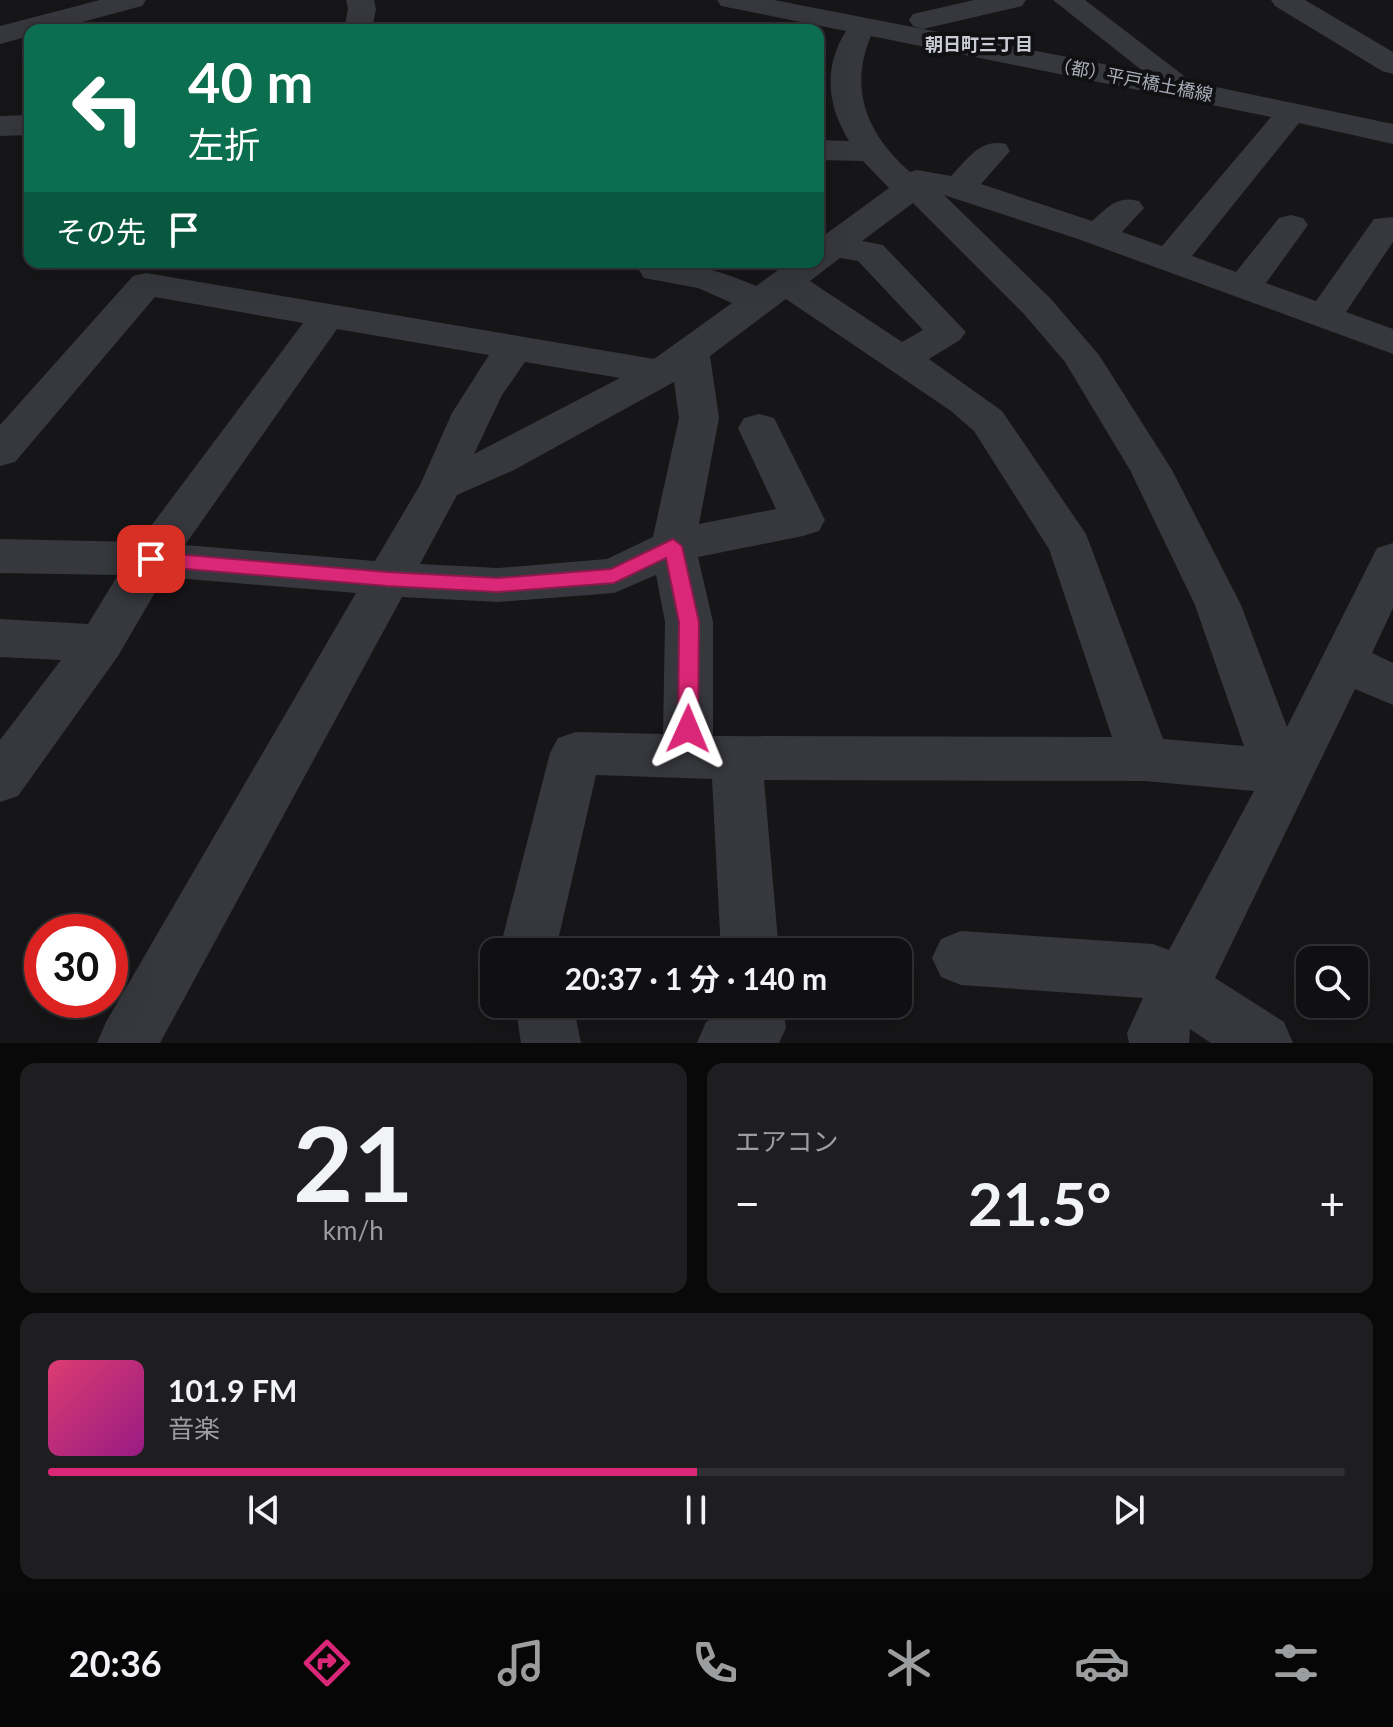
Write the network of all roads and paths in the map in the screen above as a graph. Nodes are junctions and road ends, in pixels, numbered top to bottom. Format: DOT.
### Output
graph roads {
  1 [pos="78,0"];
  2 [pos="132,0"];
  3 [pos="360,0"];
  4 [pos="731,0"];
  5 [pos="1012,0"];
  6 [pos="1067,0"];
  7 [pos="1285,0"];
  8 [pos="1315,0"];
  9 [pos="0,21"];
  10 [pos="919,21"];
  11 [pos="41,24"];
  12 [pos="359,24"];
  13 [pos="862,28"];
  14 [pos="24,29"];
  15 [pos="0,35"];
  16 [pos="1393,48"];
  17 [pos="1393,65"];
  18 [pos="1182,89"];
  19 [pos="833,109"];
  20 [pos="1290,114"];
  21 [pos="24,125"];
  22 [pos="0,126"];
  23 [pos="1393,134"];
  24 [pos="824,150"];
  25 [pos="872,151"];
  26 [pos="994,151"];
  27 [pos="959,188"];
  28 [pos="910,189"];
  29 [pos="1127,208"];
  30 [pos="1291,225"];
  31 [pos="1386,226"];
  32 [pos="1098,235"];
  33 [pos="824,251"];
  34 [pos="824,261"];
  35 [pos="1169,261"];
  36 [pos="782,268"];
  37 [pos="800,268"];
  38 [pos="807,268"];
  39 [pos="657,270"];
  40 [pos="155,273"];
  41 [pos="1243,288"];
  42 [pos="327,316"];
  43 [pos="1324,317"];
  44 [pos="1393,342"];
  45 [pos="516,347"];
  46 [pos="901,359"];
  47 [pos="675,363"];
  48 [pos="759,428"];
  49 [pos="0,452"];
  50 [pos="441,485"];
  51 [pos="673,546"];
  52 [pos="0,556"];
  53 [pos="151,559"];
  54 [pos="1393,560"];
  55 [pos="387,579"];
  56 [pos="0,638"];
  57 [pos="101,643"];
  58 [pos="1344,661"];
  59 [pos="1393,685"];
  60 [pos="712,757"];
  61 [pos="1145,759"];
  62 [pos="1290,772"];
  63 [pos="0,780"];
  64 [pos="531,938"];
  65 [pos="747,938"];
  66 [pos="961,958"];
  67 [pos="1170,1017"];
  68 [pos="547,1018"];
  69 [pos="755,1018"];
  70 [pos="127,1043"];
  71 [pos="551,1043"];
  72 [pos="727,1043"];
  73 [pos="1263,1043"];
  1 -- 9 [label="street"];
  2 -- 11 [label="street"];
  3 -- 12 [label="street"];
  4 -- 13 [label="street, （都）平戸橋土橋線"];
  5 -- 10 [label="street"];
  6 -- 18 [label="street"];
  7 -- 17 [label="street"];
  8 -- 16 [label="street"];
  10 -- 13 [label="street, （都）平戸橋土橋線"];
  10 -- 18 [label="street, （都）平戸橋土橋線"];
  13 -- 19 [label="street"];
  14 -- 15 [label="street"];
  18 -- 20 [label="street, （都）平戸橋土橋線"];
  19 -- 25 [label="street"];
  20 -- 23 [label="street, （都）平戸橋土橋線"];
  20 -- 35 [label="street"];
  21 -- 22 [label="street"];
  24 -- 25 [label="street"];
  25 -- 28 [label="street"];
  26 -- 27 [label="street"];
  27 -- 28 [label="street"];
  27 -- 32 [label="street"];
  28 -- 33 [label="street"];
  28 -- 62 [label="street"];
  29 -- 32 [label="street"];
  30 -- 41 [label="street"];
  31 -- 43 [label="street"];
  32 -- 35 [label="street"];
  34 -- 46 [label="street"];
  35 -- 41 [label="street"];
  36 -- 39 [label="street"];
  37 -- 47 [label="street"];
  38 -- 46 [label="street"];
  40 -- 42 [label="street"];
  40 -- 49 [label="street"];
  41 -- 43 [label="street"];
  42 -- 45 [label="street"];
  42 -- 53 [label="street"];
  43 -- 44 [label="street"];
  45 -- 47 [label="street"];
  45 -- 50 [label="street"];
  46 -- 61 [label="street"];
  47 -- 50 [label="street"];
  47 -- 51 [label="street"];
  48 -- 51 [label="street"];
  50 -- 55 [label="street"];
  51 -- 55 [label="street"];
  51 -- 60 [label="street"];
  52 -- 53 [label="street"];
  53 -- 55 [label="street"];
  53 -- 57 [label="street"];
  54 -- 58 [label="street"];
  55 -- 70 [label="street"];
  56 -- 57 [label="street"];
  57 -- 63 [label="street"];
  58 -- 59 [label="street"];
  58 -- 62 [label="street"];
  60 -- 61 [label="street"];
  60 -- 64 [label="street"];
  60 -- 65 [label="street"];
  61 -- 62 [label="street"];
  62 -- 67 [label="street"];
  66 -- 67 [label="street"];
  67 -- 73 [label="street"];
  68 -- 71 [label="street"];
  69 -- 72 [label="street"];
}
